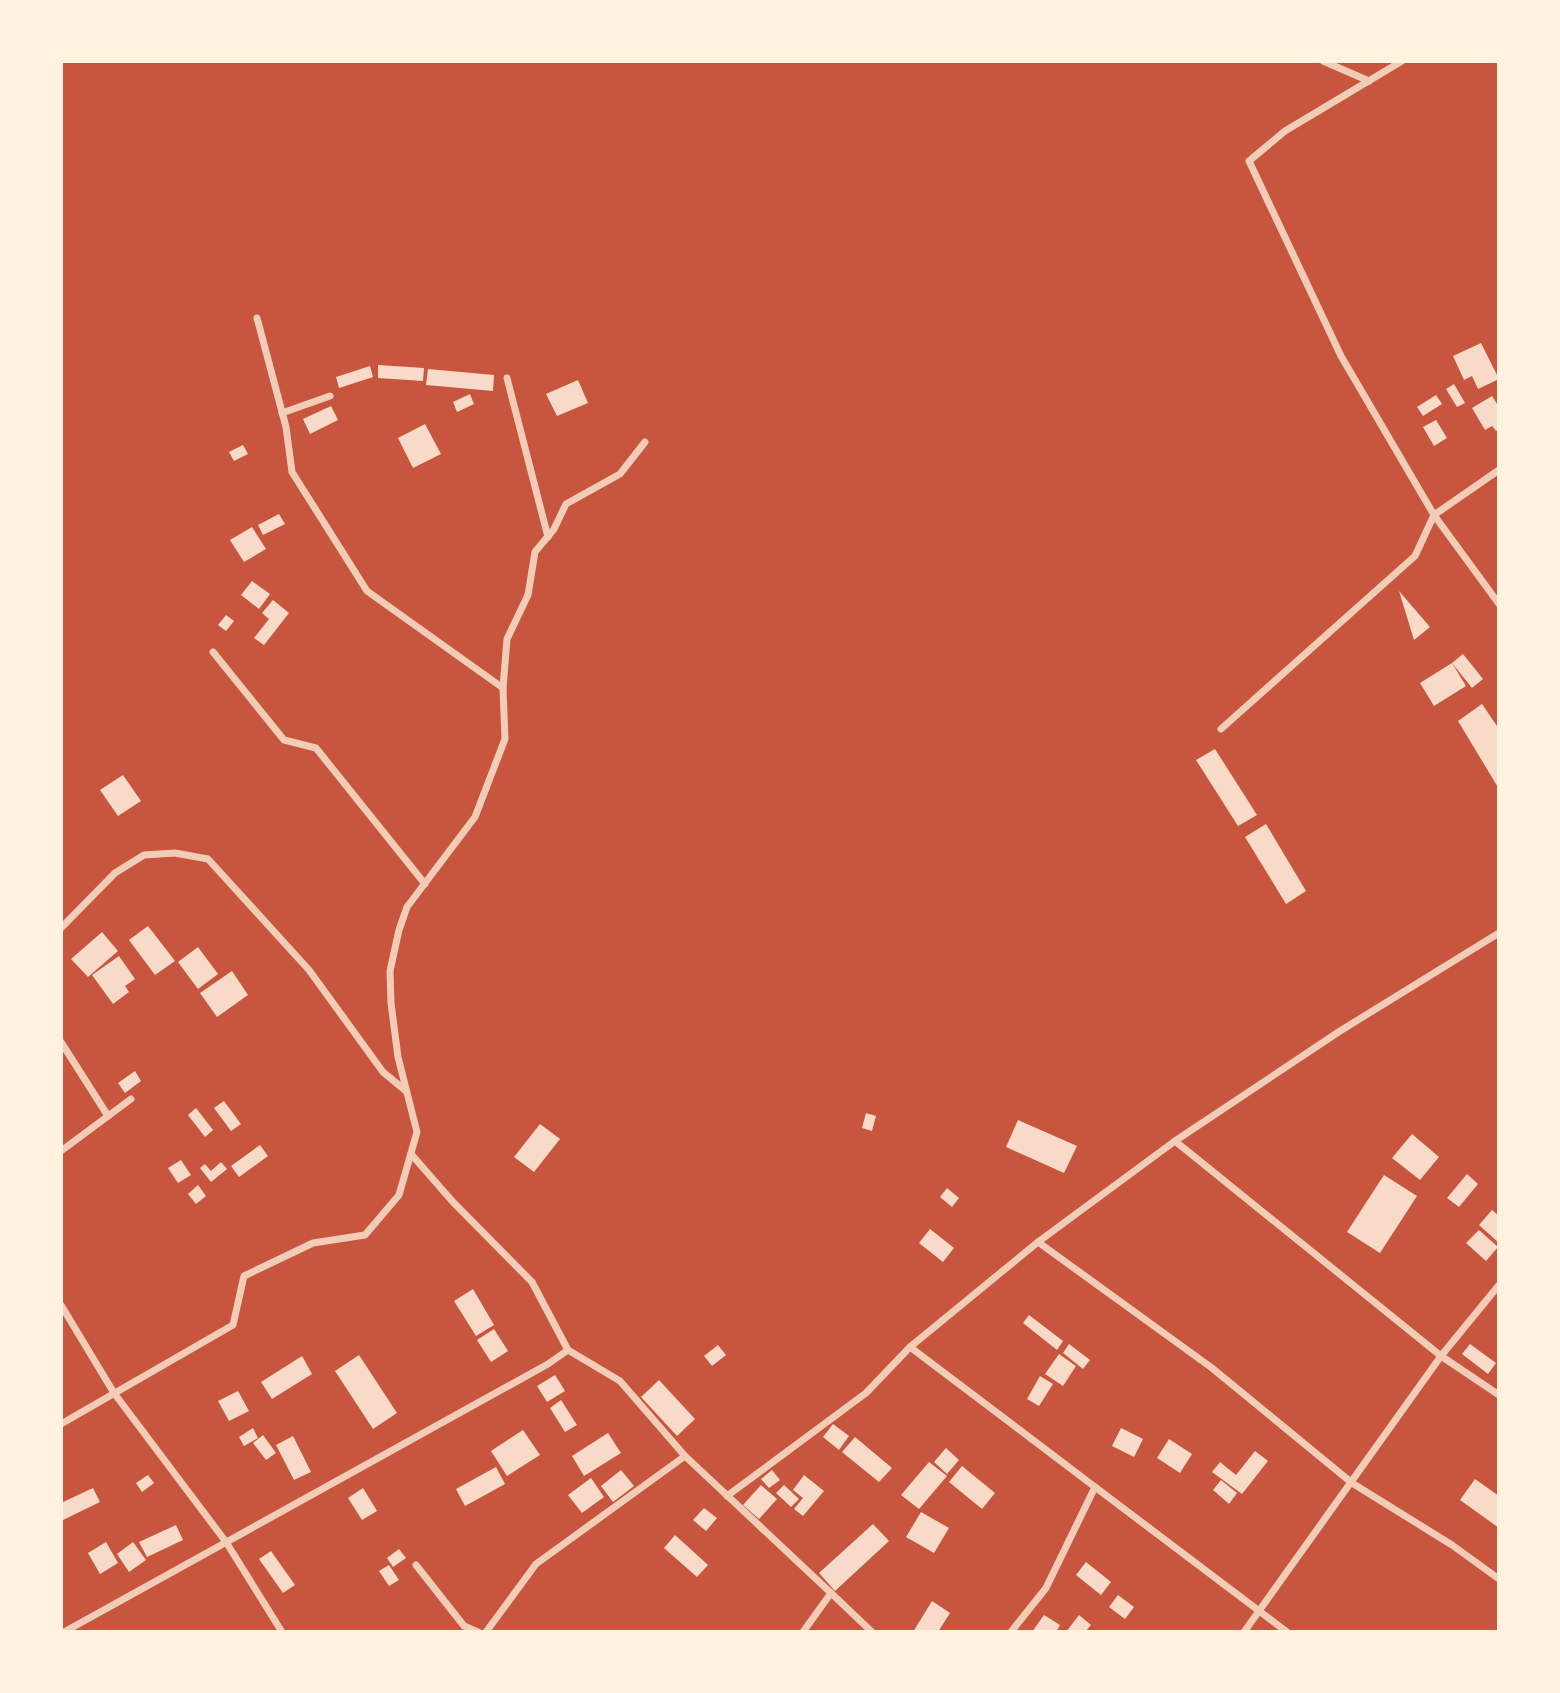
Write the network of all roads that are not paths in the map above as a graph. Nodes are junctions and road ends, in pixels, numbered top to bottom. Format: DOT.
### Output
graph roads {
  1 [pos="1323,61"];
  2 [pos="1402,61"];
  3 [pos="1369,81"];
  4 [pos="257,318"];
  5 [pos="507,378"];
  6 [pos="330,396"];
  7 [pos="282,413"];
  8 [pos="645,442"];
  9 [pos="1499,470"];
  10 [pos="1434,516"];
  11 [pos="548,537"];
  12 [pos="1499,604"];
  13 [pos="213,652"];
  14 [pos="503,688"];
  15 [pos="1221,729"];
  16 [pos="425,884"];
  17 [pos="61,928"];
  18 [pos="1499,933"];
  19 [pos="61,1042"];
  20 [pos="407,1092"];
  21 [pos="131,1099"];
  22 [pos="108,1116"];
  23 [pos="1175,1141"];
  24 [pos="61,1151"];
  25 [pos="411,1154"];
  26 [pos="1038,1242"];
  27 [pos="1499,1285"];
  28 [pos="61,1305"];
  29 [pos="910,1347"];
  30 [pos="568,1350"];
  31 [pos="1441,1356"];
  32 [pos="114,1393"];
  33 [pos="1499,1395"];
  34 [pos="61,1424"];
  35 [pos="685,1456"];
  36 [pos="1352,1482"];
  37 [pos="1095,1487"];
  38 [pos="727,1496"];
  39 [pos="226,1542"];
  40 [pos="416,1565"];
  41 [pos="1499,1579"];
  42 [pos="831,1593"];
  43 [pos="1257,1611"];
  44 [pos="64,1632"];
  45 [pos="282,1632"];
  46 [pos="478,1632"];
  47 [pos="486,1632"];
  48 [pos="803,1632"];
  49 [pos="872,1632"];
  50 [pos="1011,1632"];
  51 [pos="1244,1632"];
  52 [pos="1287,1632"];
  1 -- 3 [label="street"];
  2 -- 3 [label="street"];
  3 -- 10 [label="street"];
  4 -- 7 [label="street"];
  5 -- 11 [label="street"];
  6 -- 7 [label="street"];
  7 -- 14 [label="street"];
  8 -- 11 [label="street"];
  9 -- 10 [label="street"];
  10 -- 12 [label="street"];
  10 -- 15 [label="street"];
  11 -- 14 [label="street"];
  13 -- 16 [label="street"];
  14 -- 16 [label="street"];
  16 -- 20 [label="street"];
  17 -- 20 [label="street"];
  18 -- 23 [label="street"];
  19 -- 22 [label="street"];
  20 -- 25 [label="street"];
  21 -- 22 [label="street"];
  22 -- 24 [label="street"];
  23 -- 26 [label="street"];
  23 -- 31 [label="street"];
  25 -- 30 [label="street"];
  25 -- 32 [label="street"];
  26 -- 29 [label="street"];
  26 -- 36 [label="street"];
  27 -- 31 [label="street"];
  28 -- 32 [label="street"];
  29 -- 37 [label="street"];
  29 -- 38 [label="street"];
  30 -- 35 [label="street"];
  30 -- 39 [label="street"];
  31 -- 33 [label="street"];
  31 -- 36 [label="street"];
  32 -- 34 [label="street"];
  32 -- 39 [label="street"];
  35 -- 38 [label="street"];
  35 -- 47 [label="street"];
  36 -- 41 [label="street"];
  36 -- 43 [label="street"];
  37 -- 43 [label="street"];
  37 -- 50 [label="street"];
  38 -- 42 [label="street"];
  39 -- 44 [label="street"];
  39 -- 45 [label="street"];
  40 -- 46 [label="street"];
  42 -- 48 [label="street"];
  42 -- 49 [label="street"];
  43 -- 51 [label="street"];
  43 -- 52 [label="street"];
}
